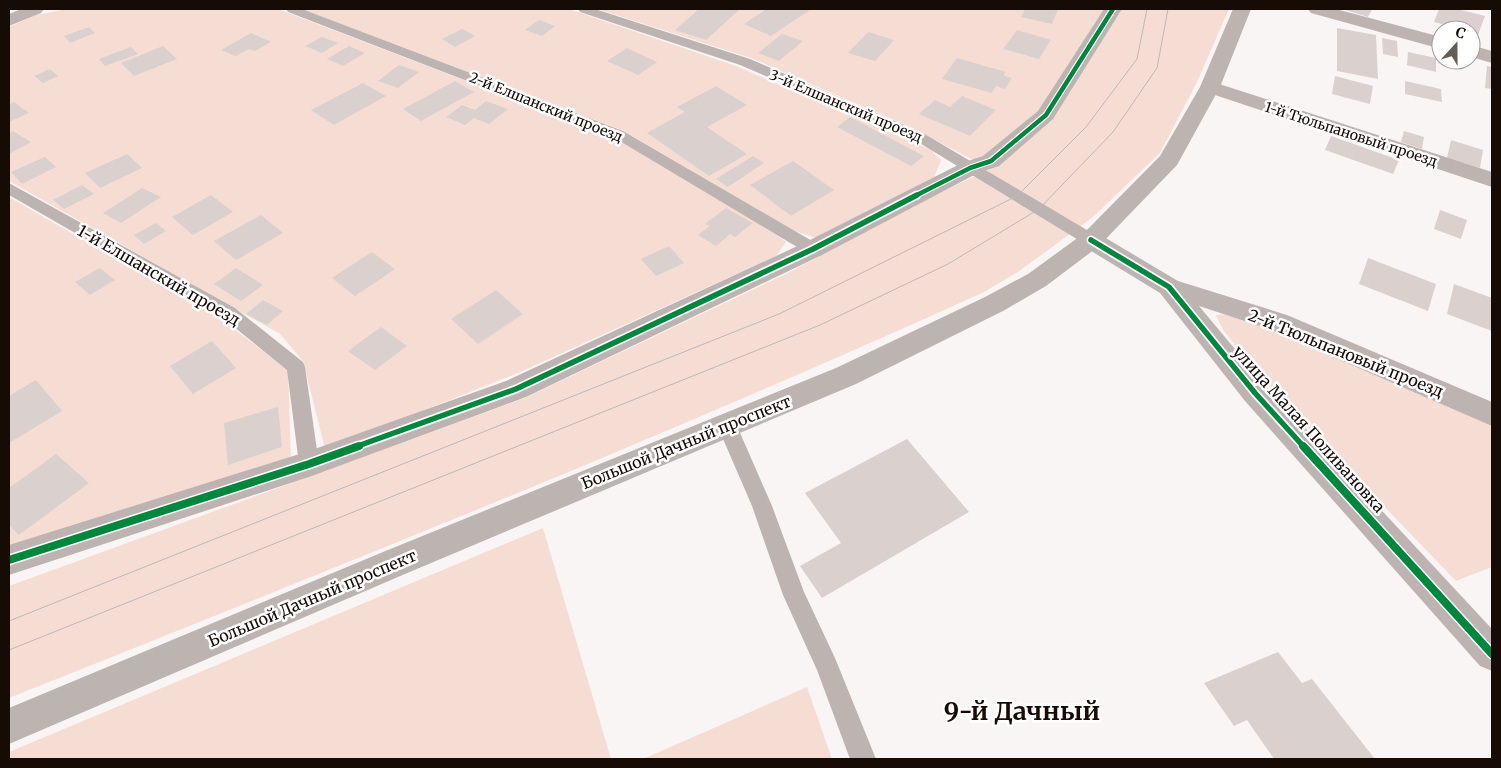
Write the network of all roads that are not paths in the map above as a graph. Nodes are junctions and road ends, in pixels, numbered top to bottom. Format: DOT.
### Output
graph roads {
  1 [pos="34,9"];
  2 [pos="292,9"];
  3 [pos="584,9"];
  4 [pos="1113,9"];
  5 [pos="1242,9"];
  6 [pos="1317,9"];
  7 [pos="9,21"];
  8 [pos="1431,40"];
  9 [pos="1210,87"];
  10 [pos="970,168"];
  11 [pos="1492,180"];
  12 [pos="9,188"];
  13 [pos="1091,240"];
  14 [pos="813,249"];
  15 [pos="1169,287"];
  16 [pos="1492,414"];
  17 [pos="727,425"];
  18 [pos="309,464"];
  19 [pos="9,560"];
  20 [pos="1492,654"];
  21 [pos="9,726"];
  22 [pos="863,759"];
  1 -- 7 [label="street"];
  2 -- 14 [label="lane, 2-й Елшанский проезд"];
  3 -- 10 [label="lane, 3-й Елшанский проезд"];
  4 -- 10 [label="street"];
  5 -- 9 [label="main road, Большой Дачный проспект"];
  6 -- 8 [label="street"];
  9 -- 11 [label="street, 1-й Тюльпановый проезд"];
  9 -- 13 [label="main road, Большой Дачный проспект"];
  10 -- 13 [label="lane, 3-й Елшанский проезд"];
  10 -- 14 [label="street"];
  12 -- 18 [label="lane, 1-й Елшанский проезд"];
  13 -- 15 [label="street, улица Малая Поливановка"];
  13 -- 17 [label="main road, Большой Дачный проспект"];
  14 -- 18 [label="street"];
  15 -- 16 [label="street, 2-й Тюльпановый проезд"];
  15 -- 20 [label="street, улица Малая Поливановка"];
  17 -- 21 [label="main road, Большой Дачный проспект"];
  17 -- 22 [label="lane"];
  18 -- 19 [label="street"];
}
